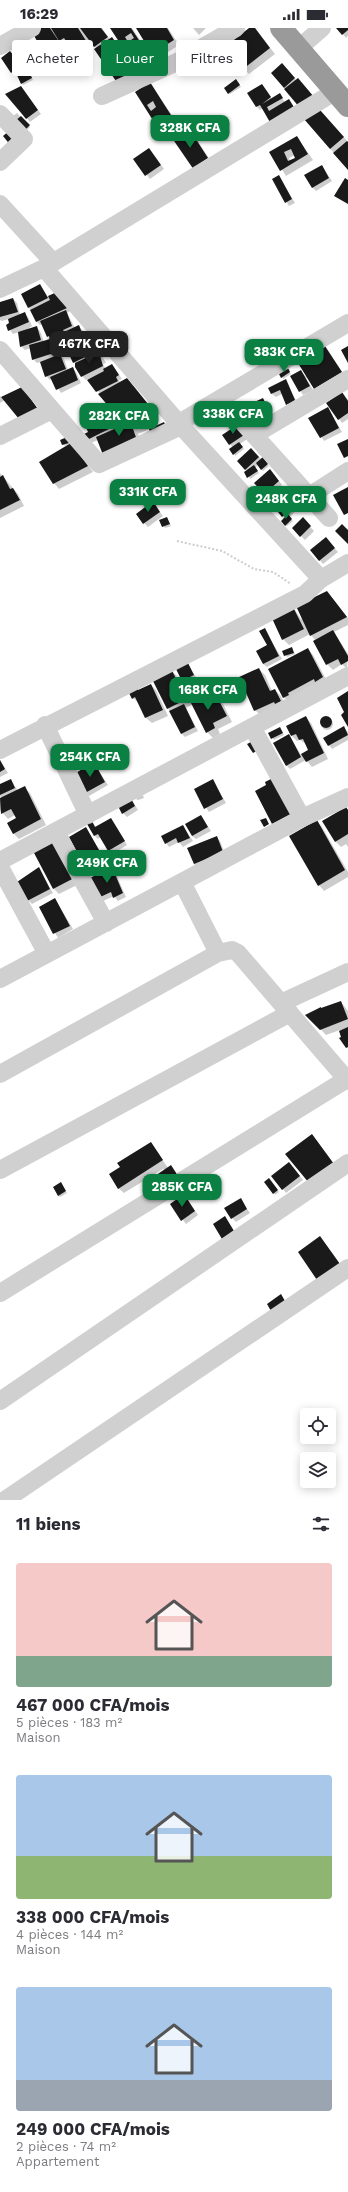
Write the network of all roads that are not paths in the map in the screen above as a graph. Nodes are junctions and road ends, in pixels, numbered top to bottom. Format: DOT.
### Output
graph roads {
  1 [pos="236,28"];
  2 [pos="280,28"];
  3 [pos="27,29"];
  4 [pos="307,36"];
  5 [pos="0,46"];
  6 [pos="344,94"];
  7 [pos="102,96"];
  8 [pos="0,114"];
  9 [pos="0,162"];
  10 [pos="0,204"];
  11 [pos="48,265"];
  12 [pos="0,289"];
  13 [pos="348,323"];
  14 [pos="2,356"];
  15 [pos="348,379"];
  16 [pos="52,410"];
  17 [pos="237,416"];
  18 [pos="180,425"];
  19 [pos="254,435"];
  20 [pos="0,436"];
  21 [pos="348,472"];
  22 [pos="309,496"];
  23 [pos="329,518"];
  24 [pos="348,563"];
  25 [pos="321,579"];
  26 [pos="348,676"];
  27 [pos="45,725"];
  28 [pos="252,727"];
  29 [pos="0,750"];
  30 [pos="348,797"];
  31 [pos="88,815"];
  32 [pos="302,818"];
  33 [pos="56,832"];
  34 [pos="0,862"];
  35 [pos="0,867"];
  36 [pos="182,882"];
  37 [pos="106,923"];
  38 [pos="218,953"];
  39 [pos="46,954"];
  40 [pos="348,972"];
  41 [pos="0,979"];
  42 [pos="286,1008"];
  43 [pos="0,1074"];
  44 [pos="347,1080"];
  45 [pos="348,1162"];
  46 [pos="0,1170"];
  47 [pos="348,1268"];
  48 [pos="0,1293"];
  49 [pos="0,1401"];
  50 [pos="5,1500"];
  1 -- 7 [label="street"];
  2 -- 4 [label="highway"];
  3 -- 5 [label="street"];
  4 -- 6 [label="highway"];
  6 -- 11 [label="street"];
  8 -- 9 [label="street"];
  10 -- 11 [label="street"];
  11 -- 12 [label="street"];
  11 -- 18 [label="street"];
  13 -- 18 [label="street"];
  14 -- 16 [label="street"];
  15 -- 19 [label="street"];
  16 -- 18 [label="street"];
  16 -- 20 [label="street"];
  17 -- 19 [label="street"];
  18 -- 25 [label="street"];
  19 -- 22 [label="street"];
  21 -- 22 [label="street"];
  22 -- 23 [label="street"];
  24 -- 25 [label="street"];
  25 -- 27 [label="street"];
  26 -- 28 [label="street"];
  27 -- 29 [label="street"];
  27 -- 31 [label="street"];
  28 -- 31 [label="street"];
  28 -- 32 [label="street"];
  30 -- 32 [label="street"];
  31 -- 33 [label="street"];
  32 -- 36 [label="street"];
  33 -- 34 [label="street"];
  33 -- 37 [label="street"];
  35 -- 39 [label="street"];
  36 -- 37 [label="street"];
  36 -- 38 [label="street"];
  37 -- 39 [label="street"];
  38 -- 42 [label="street"];
  38 -- 43 [label="street"];
  39 -- 41 [label="street"];
  40 -- 42 [label="street"];
  42 -- 44 [label="street"];
  42 -- 46 [label="street"];
  44 -- 48 [label="street"];
  45 -- 49 [label="street"];
  47 -- 50 [label="street"];
}
